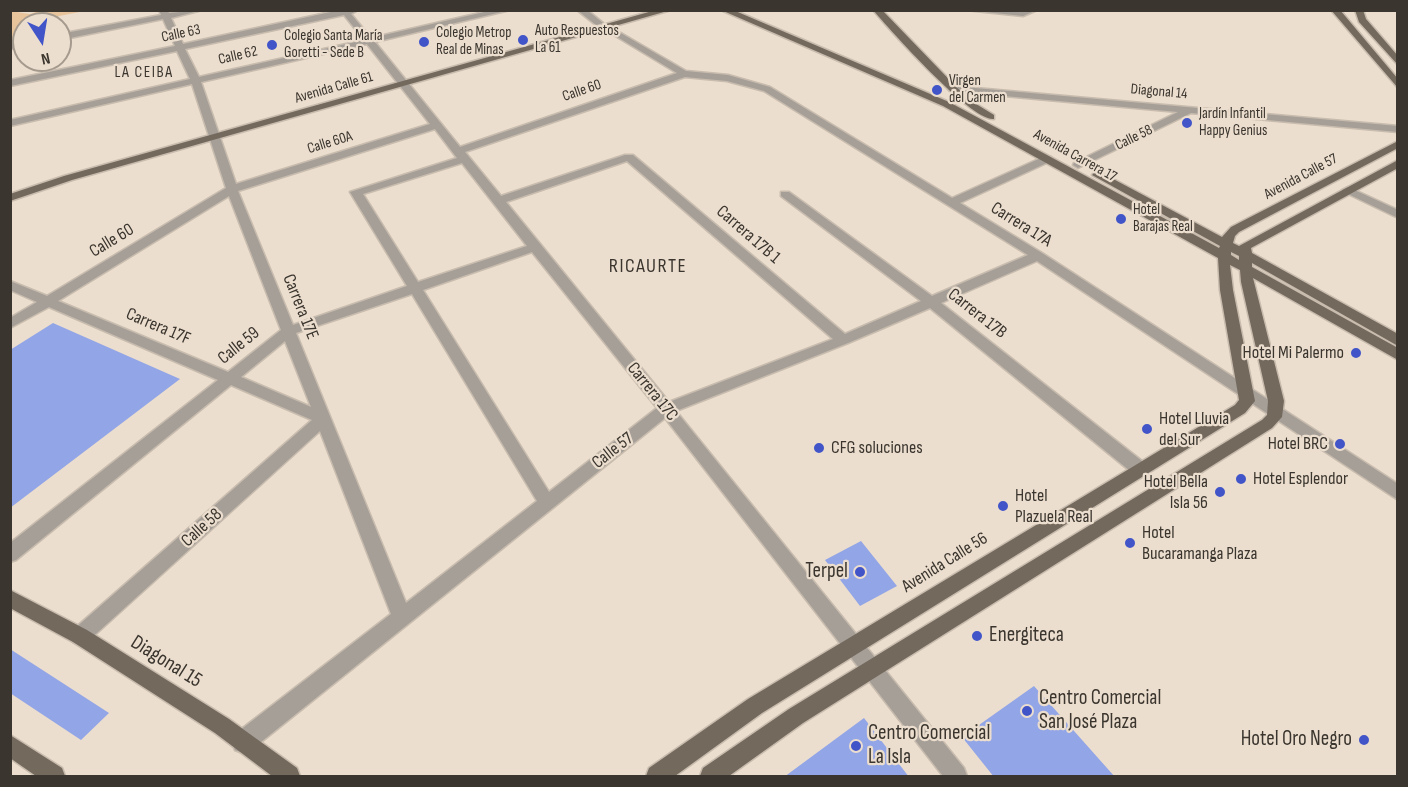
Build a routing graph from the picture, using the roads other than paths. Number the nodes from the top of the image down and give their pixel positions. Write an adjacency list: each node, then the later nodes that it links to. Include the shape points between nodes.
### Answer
1 (198, 10): 14 (street)
2 (356, 10): 13 (street, Calle 63)
3 (506, 10): 17 (street, Calle 62)
4 (581, 10): 15 (street, Carrera 17A)
5 (642, 10): 15 (main road, Avenida Calle 61)
6 (667, 10): 15 (main road, Avenida Calle 61)
7 (724, 10): 26 (main road, Avenida Carrera 17)
8 (877, 10): 25 (main road, Avenida Carrera 17)
9 (970, 10): 10 (street, via 1023,14)
10 (1033, 10)
11 (1335, 10): 24 (main road)
12 (1359, 10): 19 (main road, via 1362,20)
13 (344, 12): 17 (street, Carrera 17C); 18 (street, Calle 63)
14 (164, 14): 16 (street); 18 (street, Carrera 17E)
15 (603, 25): 20 (street, Carrera 17A); 21 (main road, Avenida Calle 61)
16 (72, 34)
17 (369, 42): 21 (street, Carrera 17C); 22 (street, Calle 62)
18 (180, 48): 22 (street, Carrera 17E); 23 (street, Calle 63)
19 (1398, 62)
20 (684, 74): 33 (street, Calle 60); 43 (street, Carrera 17A, via 728,78 766,89)
21 (401, 80): 29 (street, Carrera 17C); 31 (main road, Avenida Calle 61)
22 (196, 81): 28 (street, Calle 62); 31 (street, Carrera 17E)
23 (10, 83)
24 (1398, 85)
25 (956, 91): 26 (main road, via 948,98); 27 (street, Diagonal 14); 36 (main road, Avenida Carrera 17, via 981,112)
26 (934, 99): 34 (main road, Avenida Carrera 17)
27 (1190, 110): 30 (street, Diagonal 14); 36 (street, Calle 58)
28 (10, 123)
29 (437, 125): 33 (street, Carrera 17C); 38 (street, Calle 60A)
30 (1398, 129)
31 (214, 133): 37 (main road, Avenida Calle 61); 38 (street, Carrera 17E); 41 (main road, Avenida Calle 61)
32 (1398, 144): 46 (main road, Avenida Calle 57, via 1238,228 1228,237)
33 (461, 155): 42 (street, Carrera 17C); 50 (street, Calle 60, via 356,192)
34 (1047, 159): 43 (street); 46 (main road, Avenida Carrera 17)
35 (1398, 163): 39 (main road, Avenida Calle 57)
36 (1078, 165): 46 (main road, Avenida Carrera 17)
37 (10, 189)
38 (232, 189): 51 (street, Calle 60); 54 (street, Carrera 17E)
39 (1348, 190): 44 (street); 48 (main road, Avenida Calle 57, via 1250,242 1245,246)
40 (785, 194): 52 (street, Carrera 17B)
41 (10, 198)
42 (498, 201): 45 (street, Carrera 17C); 55 (street, Carrera 17B 1, via 629,157)
43 (950, 203): 47 (street, Carrera 17A)
44 (1398, 215)
45 (535, 247): 50 (street, Calle 59); 60 (street, Carrera 17C)
46 (1225, 250): 48 (main road, Avenida Carrera 17); 59 (main road, via 1225,280)
47 (1038, 256): 52 (street, Calle 57); 59 (street, Carrera 17A)
48 (1245, 261): 56 (main road, Avenida Carrera 17); 57 (main road, Avenida Carrera 17); 61 (main road)
49 (10, 285): 51 (street, Carrera 17F)
50 (415, 288): 54 (street, Calle 59); 65 (street)
51 (48, 302): 53 (street, Calle 60); 58 (street, Carrera 17F)
52 (931, 303): 55 (street, Calle 57); 63 (street, Carrera 17B)
53 (10, 324)
54 (289, 331): 58 (street, Calle 59); 62 (street, Carrera 17E)
55 (843, 340): 60 (street, Calle 57)
56 (1398, 341)
57 (1398, 355)
58 (229, 379): 62 (street, Carrera 17F); 66 (street, Calle 59)
59 (1246, 392): 61 (street, Carrera 17A); 63 (main road, Avenida Calle 56, via 1247,401 1240,409)
60 (666, 409): 65 (street, Calle 57); 70 (street, Carrera 17C)
61 (1275, 411): 64 (street, Carrera 17A); 71 (main road, via 1267,424)
62 (324, 419): 68 (street, Carrera 17E); 69 (street, Calle 58)
63 (1141, 470): 70 (main road, Avenida Calle 56)
64 (1398, 493)
65 (547, 503): 68 (street, Calle 57)
66 (10, 554)
67 (10, 598): 69 (main road, Diagonal 15)
68 (402, 617): 72 (street, Calle 57)
69 (80, 636): 72 (main road, Diagonal 15)
70 (853, 646): 71 (street, Carrera 17C); 76 (main road, Avenida Calle 56, via 721,729)
71 (871, 669): 77 (main road, via 769,734); 78 (street, Carrera 17C)
72 (243, 742): 75 (main road, Diagonal 15)
73 (10, 745): 74 (main road)
74 (54, 777)
75 (289, 777)
76 (657, 777)
77 (711, 777)
78 (956, 777)

